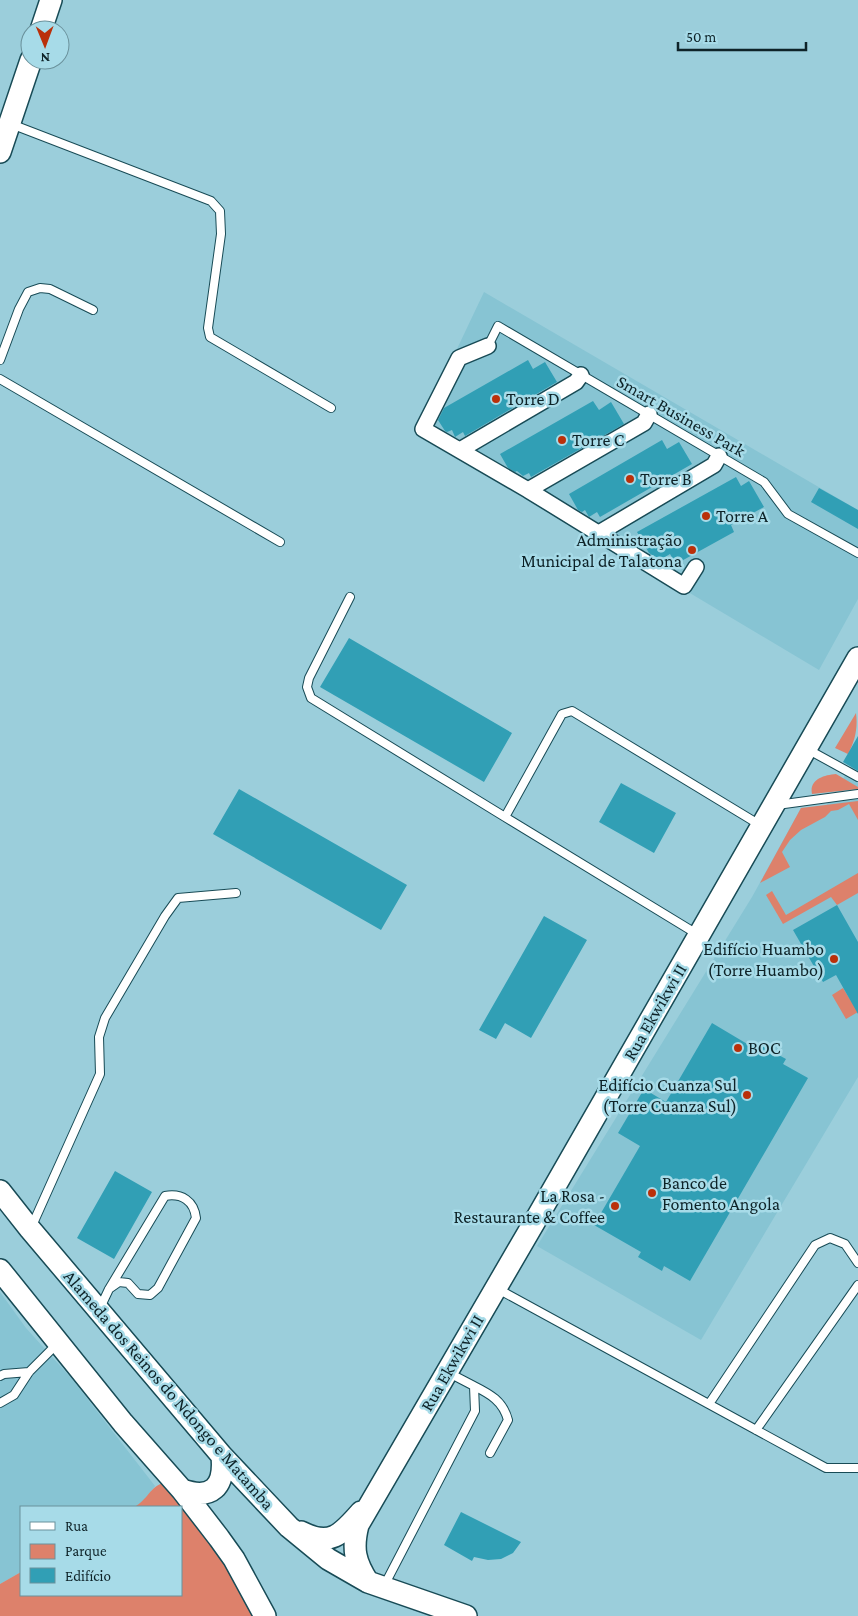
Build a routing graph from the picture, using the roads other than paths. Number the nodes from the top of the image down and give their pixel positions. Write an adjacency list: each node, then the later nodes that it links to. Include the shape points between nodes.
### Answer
1 (51, 0): 2 (street)
2 (44, 20)
3 (28, 70): 4 (street)
4 (10, 123): 5 (street); 11 (lane, via 211,201 220,211 221,234 208,328 210,337)
5 (0, 152)
6 (94, 310): 8 (lane, via 50,289 28,292 18,309)
7 (488, 346): 9 (lane, Smart Business Park, via 498,326); 13 (street, via 459,358 423,429)
8 (0, 360)
9 (581, 375): 12 (lane, Smart Business Park); 13 (street, via 576,382)
10 (0, 378): 17 (lane)
11 (331, 408)
12 (649, 414): 14 (lane, Smart Business Park); 15 (street, via 644,423)
13 (460, 450): 15 (street)
14 (719, 456): 16 (street, via 714,465); 18 (lane, Smart Business Park, via 764,482 788,514)
15 (528, 490): 16 (street)
16 (599, 533): 19 (street, via 684,586)
17 (280, 542)
18 (858, 553)
19 (696, 567)
20 (350, 597): 26 (lane, via 309,678 306,687 311,698)
21 (858, 658): 22 (street, Rua Ekwikwi II)
22 (805, 748): 23 (lane); 25 (street, Rua Ekwikwi II)
23 (858, 777)
24 (858, 794): 25 (lane)
25 (772, 806): 27 (street, Rua Ekwikwi II)
26 (506, 817): 27 (lane, via 562,714 572,711); 29 (lane)
27 (761, 826): 29 (street, Rua Ekwikwi II)
28 (236, 892): 31 (lane, via 178,898 165,916 105,1018 99,1037 100,1074)
29 (698, 935): 35 (street, Rua Ekwikwi II)
30 (0, 1191): 31 (street, Alameda dos Reinos do Ndongo e Matamba)
31 (30, 1229): 37 (street, Alameda dos Reinos do Ndongo e Matamba)
32 (858, 1263): 44 (lane, via 845,1244 830,1238 815,1245)
33 (0, 1270): 38 (street)
34 (858, 1285): 45 (lane)
35 (496, 1288): 40 (street, Rua Ekwikwi II); 44 (lane)
36 (109, 1290): 36 (lane, via 165,1196 176,1194 185,1198 195,1210 196,1218 158,1288 150,1295 138,1294 128,1283 119,1282); 37 (lane)
37 (99, 1310): 47 (street, Alameda dos Reinos do Ndongo e Matamba)
38 (59, 1342): 39 (lane); 49 (street, via 123,1423)
39 (29, 1372): 41 (lane); 43 (lane, via 14,1395)
40 (447, 1372): 42 (lane); 50 (street, Rua Ekwikwi II)
41 (0, 1376)
42 (474, 1386): 46 (lane, via 504,1407 508,1420); 52 (lane, via 475,1411)
43 (0, 1403)
44 (709, 1404): 45 (lane)
45 (756, 1430): 48 (lane, via 826,1468)
46 (490, 1453)
47 (222, 1456): 49 (street, via 221,1479 214,1489 196,1495); 51 (street, Alameda dos Reinos do Ndongo e Matamba)
48 (858, 1468)
49 (182, 1490): 53 (street, via 234,1559)
50 (376, 1495): 51 (street, Rua Ekwikwi II, via 348,1527 334,1536 323,1540 312,1538); 52 (street, Rua Ekwikwi II, via 358,1525 354,1552 359,1569)
51 (290, 1527): 52 (street, Alameda dos Reinos do Ndongo e Matamba, via 328,1559)
52 (376, 1585): 54 (street, Alameda dos Reinos do Ndongo e Matamba)
53 (264, 1616)
54 (466, 1616)

